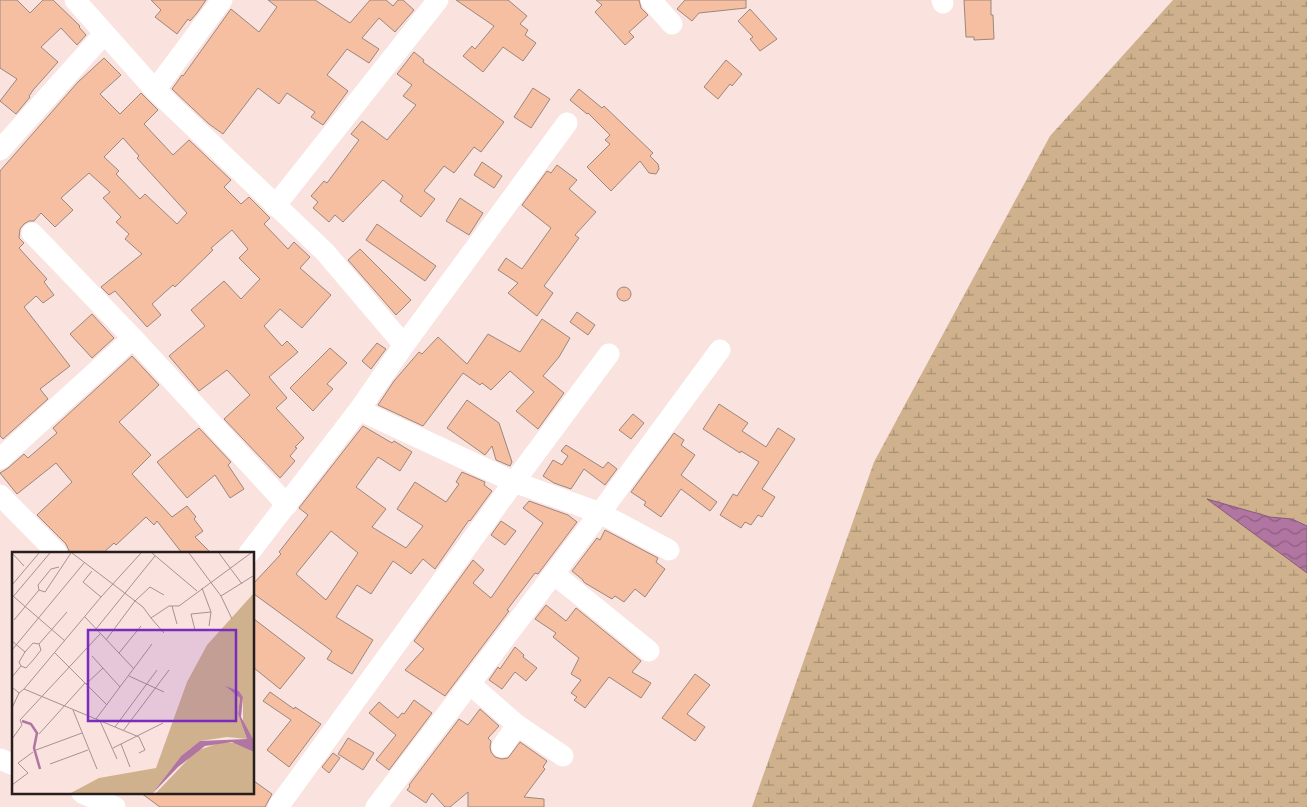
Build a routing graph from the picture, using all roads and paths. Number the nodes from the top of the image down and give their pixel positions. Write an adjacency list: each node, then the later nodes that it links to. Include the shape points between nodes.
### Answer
1 (74, 0): 6 (street)
2 (222, 0): 7 (street)
3 (438, 0): 10 (street)
4 (652, 0): 5 (street)
5 (672, 24)
6 (104, 34): 7 (street); 9 (street)
7 (155, 90): 10 (street)
8 (567, 123): 13 (street)
9 (0, 150)
10 (275, 206): 13 (street, via 325,252)
11 (32, 233): 12 (street)
12 (133, 338): 17 (street); 20 (street)
13 (404, 345): 16 (street)
14 (720, 350): 21 (street)
15 (610, 354): 18 (street)
16 (359, 410): 18 (street); 20 (street)
17 (0, 459)
18 (514, 482): 21 (street); 35 (street)
19 (0, 495): 23 (street)
20 (287, 505): 24 (street)
21 (600, 513): 22 (street); 25 (street)
22 (668, 550)
23 (56, 552)
24 (251, 552)
25 (554, 574): 26 (street); 27 (street)
26 (649, 651)
27 (470, 684): 28 (street); 36 (street)
28 (517, 725): 29 (street); 30 (street)
29 (502, 748)
30 (563, 756)
31 (0, 759): 32 (street)
32 (12, 764)
33 (84, 794): 34 (street)
34 (112, 806)
35 (278, 807)
36 (376, 807)

